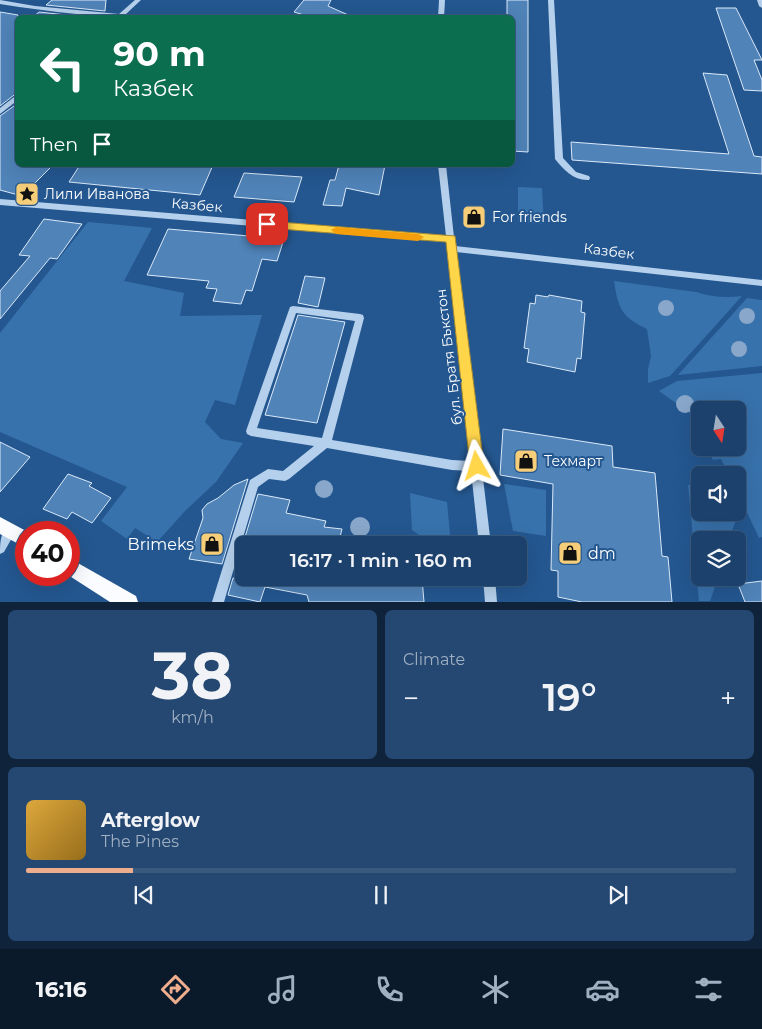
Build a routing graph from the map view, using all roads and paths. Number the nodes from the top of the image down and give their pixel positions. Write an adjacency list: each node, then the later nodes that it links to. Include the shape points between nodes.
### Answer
1 (138, 0): 8 (street)
2 (442, 0): 9 (street)
3 (551, 0): 13 (street, via 559,159 573,174)
4 (760, 0): 6 (street)
5 (0, 2): 7 (street)
6 (762, 6)
7 (98, 15)
8 (120, 15)
9 (441, 15)
10 (15, 99): 11 (street)
11 (0, 112)
12 (442, 167): 15 (street, бул. Братя Бъкстон)
13 (586, 178)
14 (0, 202): 15 (street, Казбек)
15 (451, 239): 16 (street, бул. Братя Бъкстон)
16 (452, 249): 17 (street, Казбек); 19 (street, бул. Братя Бъкстон)
17 (762, 283)
18 (325, 444): 18 (street, via 251,431 293,309 360,318); 19 (street, via 452,465); 26 (street, via 284,476 268,474 254,484)
19 (477, 466): 21 (street, бул. Братя Бъкстон)
20 (5, 528): 22 (street)
21 (484, 536)
22 (0, 548)
23 (80, 573): 25 (main road)
24 (490, 586): 27 (street)
25 (130, 602)
26 (218, 602)
27 (491, 602)

